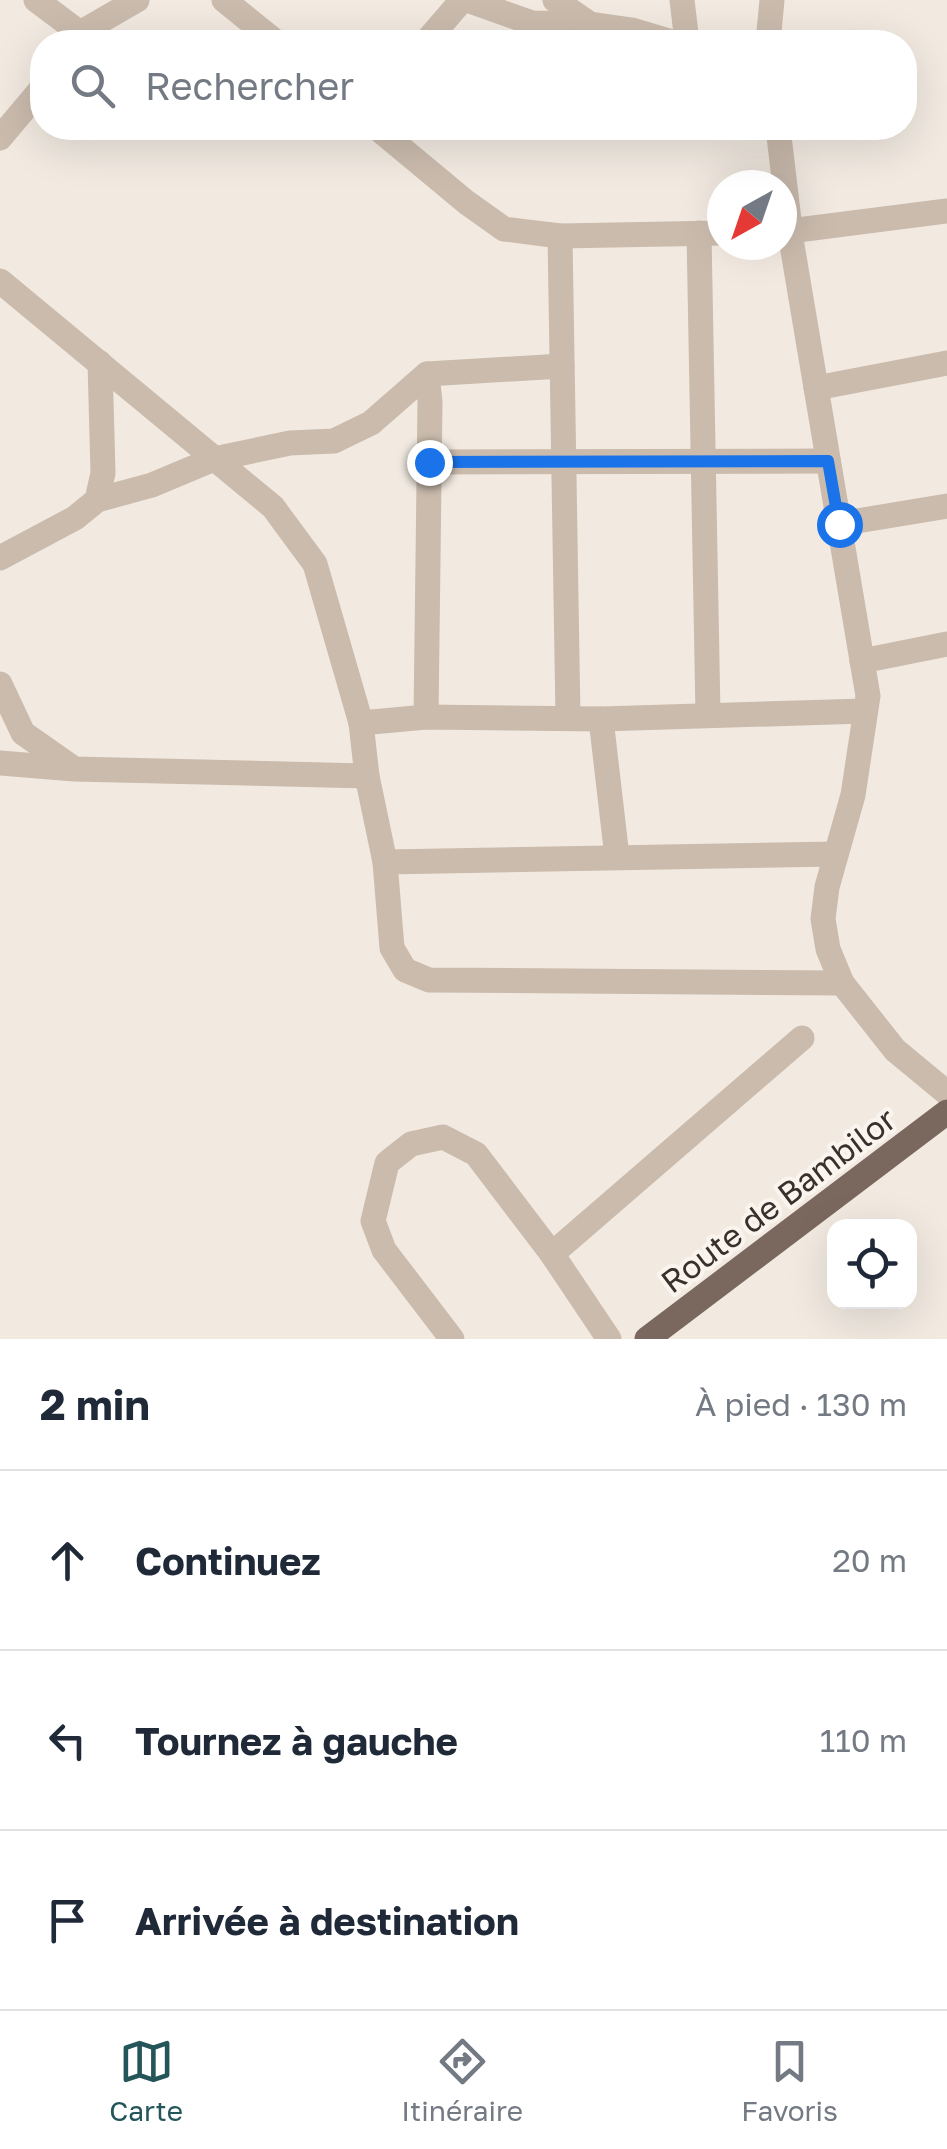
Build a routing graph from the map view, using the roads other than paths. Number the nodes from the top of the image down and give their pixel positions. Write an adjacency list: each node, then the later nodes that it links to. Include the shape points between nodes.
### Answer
1 (36, 0): 9 (street)
2 (138, 0): 10 (street)
3 (224, 0): 11 (street)
4 (464, 0): 8 (street, via 532,23); 12 (street)
5 (555, 0): 8 (street)
6 (682, 0): 14 (street)
7 (772, 0): 15 (street)
8 (590, 24): 13 (street)
9 (69, 30)
10 (91, 30)
11 (261, 30)
12 (437, 30)
13 (632, 30)
14 (686, 30)
15 (769, 30)
16 (30, 102): 17 (street)
17 (0, 138)
18 (391, 140): 24 (street, via 504,229)
19 (779, 140): 20 (street)
20 (781, 170)
21 (947, 211): 22 (street)
22 (797, 231)
23 (707, 233): 24 (street)
24 (560, 236): 30 (street)
25 (710, 260): 37 (street)
26 (791, 260): 32 (street)
27 (0, 281): 28 (street)
28 (100, 363): 33 (street); 38 (street, via 104,473)
29 (947, 363): 32 (street)
30 (562, 366): 31 (street); 36 (street)
31 (427, 374): 33 (street, via 371,423 334,440); 35 (street)
32 (816, 388): 34 (street)
33 (214, 459): 38 (street); 50 (street, via 273,506 315,564)
34 (828, 461): 37 (street); 40 (street)
35 (429, 462): 36 (street); 47 (street)
36 (564, 462): 37 (street); 48 (street)
37 (704, 462): 46 (street)
38 (97, 500): 41 (street, via 75,518)
39 (947, 506): 40 (street)
40 (839, 524): 43 (street)
41 (5, 547)
42 (947, 644): 43 (street)
43 (862, 660): 45 (street)
44 (0, 684): 52 (street, via 23,734)
45 (866, 711): 46 (street); 54 (street)
46 (708, 715): 49 (street)
47 (426, 717): 48 (street); 50 (street)
48 (568, 718): 49 (street)
49 (601, 719): 55 (street)
50 (361, 723): 53 (street)
51 (0, 763): 52 (street)
52 (74, 769): 53 (street)
53 (367, 776): 56 (street)
54 (836, 854): 55 (street); 57 (street, via 824,919)
55 (617, 857): 56 (street)
56 (386, 862): 57 (street, via 392,948 404,970 429,980)
57 (842, 983): 59 (street, via 895,1050)
58 (802, 1038): 61 (street)
59 (947, 1092)
60 (947, 1112): 64 (main road, Route de Bambilor)
61 (552, 1254): 62 (street, via 476,1154 443,1138 410,1144 386,1162 372,1221 384,1250); 63 (street)
62 (452, 1339)
63 (609, 1339)
64 (648, 1339)

